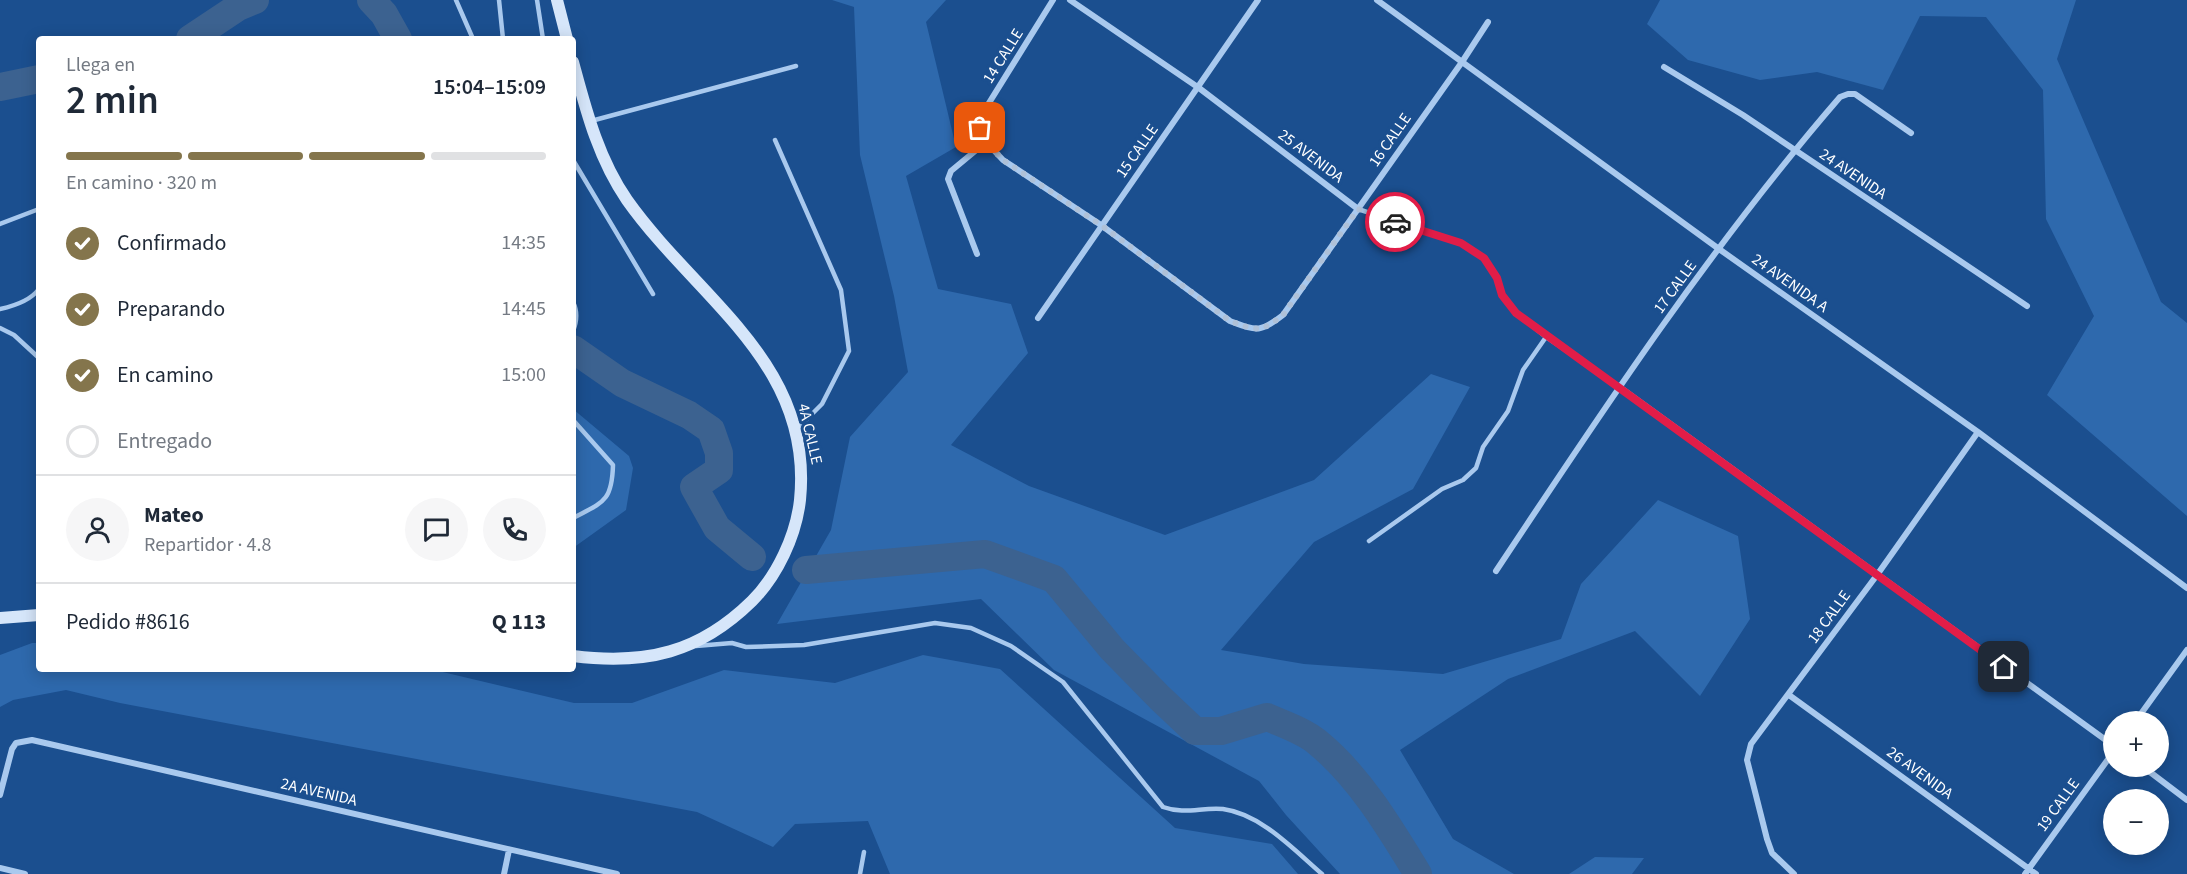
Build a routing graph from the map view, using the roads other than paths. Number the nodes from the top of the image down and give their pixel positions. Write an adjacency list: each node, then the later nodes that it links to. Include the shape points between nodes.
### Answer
1 (456, 0): 10 (lane)
2 (499, 0): 11 (lane)
3 (537, 0): 12 (lane)
4 (557, 0): 13 (main road)
5 (1053, 0): 22 (street, 14 CALLE, via 984,111 980,128)
6 (1070, 0): 18 (street, 25 AVENIDA)
7 (1258, 0): 18 (street, 15 CALLE)
8 (1377, 0): 14 (street, 24 AVENIDA A)
9 (1488, 22): 14 (street, 16 CALLE)
10 (472, 36)
11 (503, 36)
12 (543, 36)
13 (566, 36)
14 (1462, 62): 25 (street, 16 CALLE); 29 (street, 24 AVENIDA A)
15 (796, 66): 19 (lane)
16 (1664, 67): 23 (street, 24 AVENIDA)
17 (576, 74): 19 (main road, 4A CALLE)
18 (1199, 88): 25 (street, 25 AVENIDA); 28 (street, 15 CALLE)
19 (588, 121): 43 (main road, 4A CALLE, via 627,200 766,362)
20 (1911, 133): 23 (street, 17 CALLE, via 1855,94 1848,94 1840,98)
21 (776, 140): 43 (lane, via 841,290 849,351 822,404)
22 (986, 142): 28 (street, via 1003,160); 30 (street, via 951,171 948,179)
23 (1794, 151): 29 (street, 17 CALLE); 33 (street, 24 AVENIDA)
24 (576, 165): 32 (lane)
25 (1358, 209): 28 (street, 16 CALLE, via 1283,315 1266,328 1252,329 1230,321); 39 (lane, 25 AVENIDA, via 1461,243 1484,258 1502,295 1516,313)
26 (36, 210): 27 (lane)
27 (0, 224)
28 (1101, 225): 36 (street, 15 CALLE)
29 (1719, 249): 41 (street, 17 CALLE); 44 (street, 24 AVENIDA A)
30 (977, 254)
31 (36, 293): 35 (lane, via 15,306)
32 (652, 294)
33 (2027, 306)
34 (576, 308): 37 (lane)
35 (0, 309)
36 (1038, 318)
37 (576, 324)
38 (0, 328): 40 (lane)
39 (1546, 337): 41 (lane, 25 AVENIDA); 46 (lane, via 1523,370 1508,411 1483,447 1476,468)
40 (36, 355)
41 (1618, 386): 47 (street, 17 CALLE); 48 (street, 25 AVENIDA)
42 (576, 423): 45 (lane, via 613,465 612,486 602,503)
43 (796, 430): 52 (main road, 4A CALLE, via 803,474 799,511 794,532 772,575 756,596 722,626)
44 (1978, 432): 48 (street, 18 CALLE); 49 (street, 24 AVENIDA A)
45 (576, 516)
46 (1369, 541)
47 (1496, 571)
48 (1877, 575): 55 (street, 18 CALLE); 57 (street, 25 AVENIDA)
49 (2187, 588)
50 (36, 615): 51 (main road)
51 (0, 618)
52 (683, 648): 54 (main road, 4A CALLE, via 628,659); 70 (lane, via 732,643 746,647 804,645 935,623 971,628 1011,646 1063,682 1163,807 1185,812 1223,809 1254,820)
53 (2187, 650): 56 (street)
54 (576, 656)
55 (1789, 694): 65 (street, 26 AVENIDA); 71 (street, 18 CALLE, via 1751,744 1747,760 1772,853)
56 (2143, 711)
57 (2103, 738)
58 (2103, 767): 65 (street, 19 CALLE)
59 (2157, 777): 61 (street)
60 (0, 795): 62 (street, 2A AVENIDA, via 16,743 32,740)
61 (2187, 800)
62 (509, 850): 67 (street); 68 (street, 2A AVENIDA)
63 (864, 852): 69 (lane)
64 (0, 868): 66 (street)
65 (2027, 872): 72 (street, 26 AVENIDA)
66 (25, 874)
67 (504, 874)
68 (617, 874)
69 (860, 874)
70 (1322, 874)
71 (1794, 874)
72 (2036, 874)

